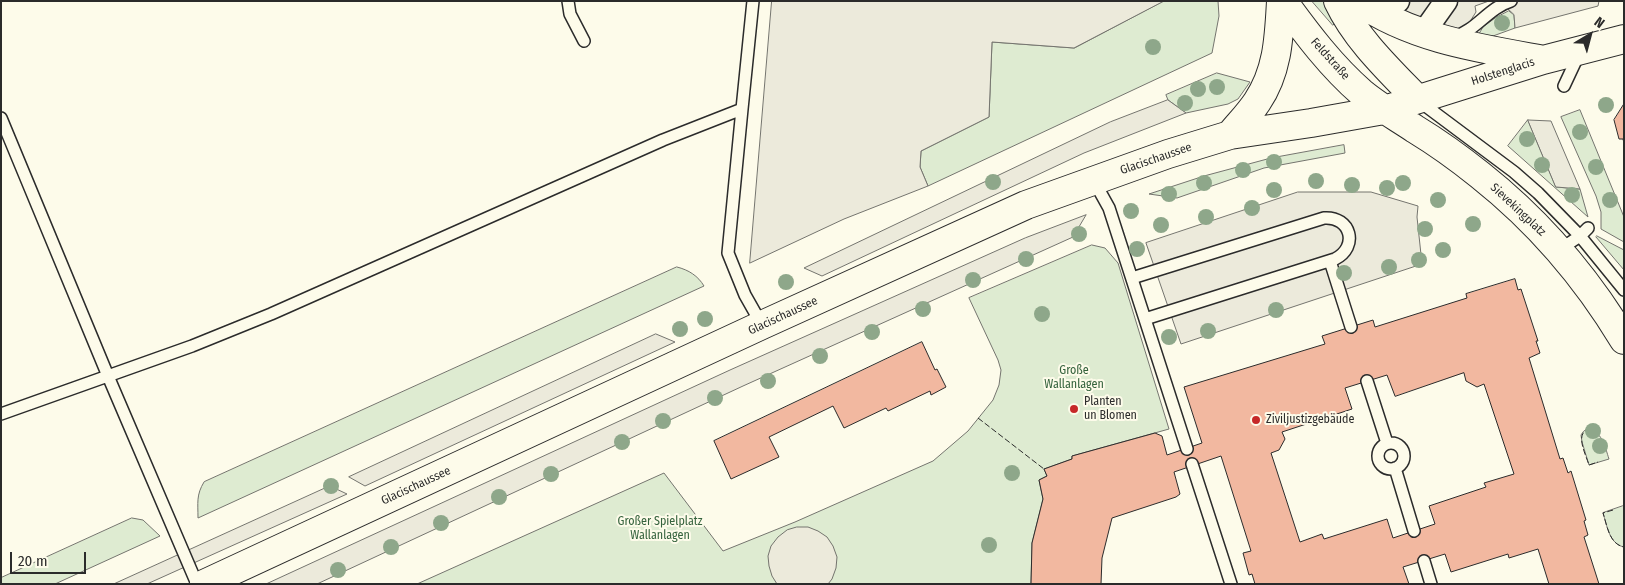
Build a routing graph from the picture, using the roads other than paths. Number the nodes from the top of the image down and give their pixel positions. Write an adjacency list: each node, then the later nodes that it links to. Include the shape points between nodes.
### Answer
1 (568, 1): 10 (lane, via 570,14)
2 (753, 1): 15 (lane)
3 (1282, 1): 16 (street, Feldstraße, via 1324,55); 18 (street, Feldstraße, via 1273,71 1256,103)
4 (1338, 1): 14 (street, via 1361,39)
5 (1358, 1): 8 (street, via 1397,23)
6 (1446, 1): 8 (street)
7 (1511, 1): 8 (lane, via 1495,8 1469,31 1453,38)
8 (1436, 32): 12 (street, via 1479,48)
9 (1624, 39): 11 (street, Holstenglacis)
10 (584, 41)
11 (1580, 51): 12 (street, Holstenglacis); 13 (lane)
12 (1542, 60): 14 (street, Holstenglacis)
13 (1564, 86)
14 (1417, 99): 16 (street, Holstenglacis); 20 (lane, via 1538,193)
15 (742, 109): 26 (lane, via 728,253); 28 (lane, via 663,140 271,314)
16 (1384, 110): 18 (street, Glacischaussee); 20 (street, Sievekingplatz, via 1449,151 1509,200)
17 (1, 118): 28 (lane)
18 (1230, 135): 19 (street, Glacischaussee)
19 (1094, 181): 22 (lane, via 1109,208); 26 (street, Glacischaussee, via 1026,205)
20 (1575, 238): 23 (lane); 25 (street, Sievekingplatz, via 1586,283)
21 (1330, 261): 22 (lane, via 1345,252 1349,243 1342,223 1331,217); 24 (lane); 27 (lane)
22 (1132, 278): 24 (lane)
23 (1624, 290)
24 (1145, 319): 32 (lane)
25 (1619, 324)
26 (762, 325): 38 (street, Glacischaussee)
27 (1351, 327)
28 (108, 376): 30 (lane); 37 (lane)
29 (1368, 381): 31 (lane)
30 (1, 414)
31 (1387, 443): 34 (lane, via 1398,445 1403,452 1403,460); 34 (lane, via 1379,449 1379,462 1385,468)
32 (1187, 448)
33 (1192, 464): 39 (lane)
34 (1395, 468): 35 (lane)
35 (1414, 531)
36 (1424, 561): 40 (lane)
37 (198, 584)
38 (204, 584)
39 (1231, 584)
40 (1431, 584)

